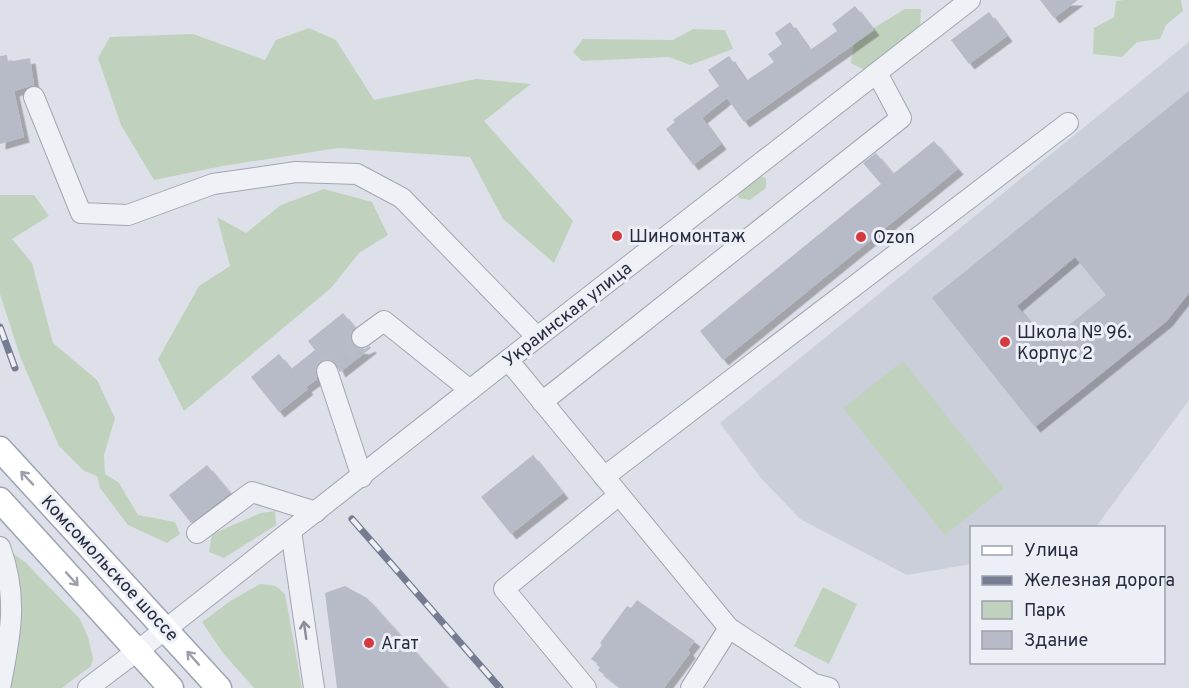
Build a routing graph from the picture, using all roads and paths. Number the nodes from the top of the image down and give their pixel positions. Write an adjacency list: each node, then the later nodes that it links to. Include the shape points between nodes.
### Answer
1 (970, 0): 2 (street, Украинская улица)
2 (877, 73): 6 (street, Украинская улица); 10 (street, via 901,118)
3 (34, 97): 6 (street, via 81,213 128,215 213,184 296,172 357,174 402,198)
4 (1068, 123): 13 (street)
5 (362, 337): 9 (street, via 384,321)
6 (537, 337): 7 (street, Украинская улица)
7 (508, 360): 9 (street, Украинская улица); 10 (street)
8 (327, 371): 12 (street)
9 (470, 390): 12 (street, Украинская улица)
10 (542, 402): 13 (street)
11 (0, 449): 21 (main road, Комсомольское шоссе, one-way to 11)
12 (362, 477): 16 (street, Украинская улица)
13 (604, 477): 14 (street)
14 (619, 495): 20 (street); 28 (street, via 504,589)
15 (0, 500): 22 (main road, Комсомольское шоссе, one-way to 22)
16 (316, 512): 17 (street, Украинская улица); 18 (street, via 252,492)
17 (291, 531): 21 (street, Украинская улица); 27 (street, one-way to 17)
18 (197, 533)
19 (0, 547): 23 (street, via 12,605)
20 (729, 628): 29 (street); 30 (street, via 814,684)
21 (166, 629): 22 (street, Украинская улица); 26 (main road, Комсомольское шоссе, one-way to 21)
22 (138, 651): 24 (street, Украинская улица); 25 (main road, Комсомольское шоссе)
23 (0, 688)
24 (88, 688)
25 (171, 688)
26 (219, 688)
27 (314, 688)
28 (586, 688)
29 (691, 688)
30 (829, 688)

